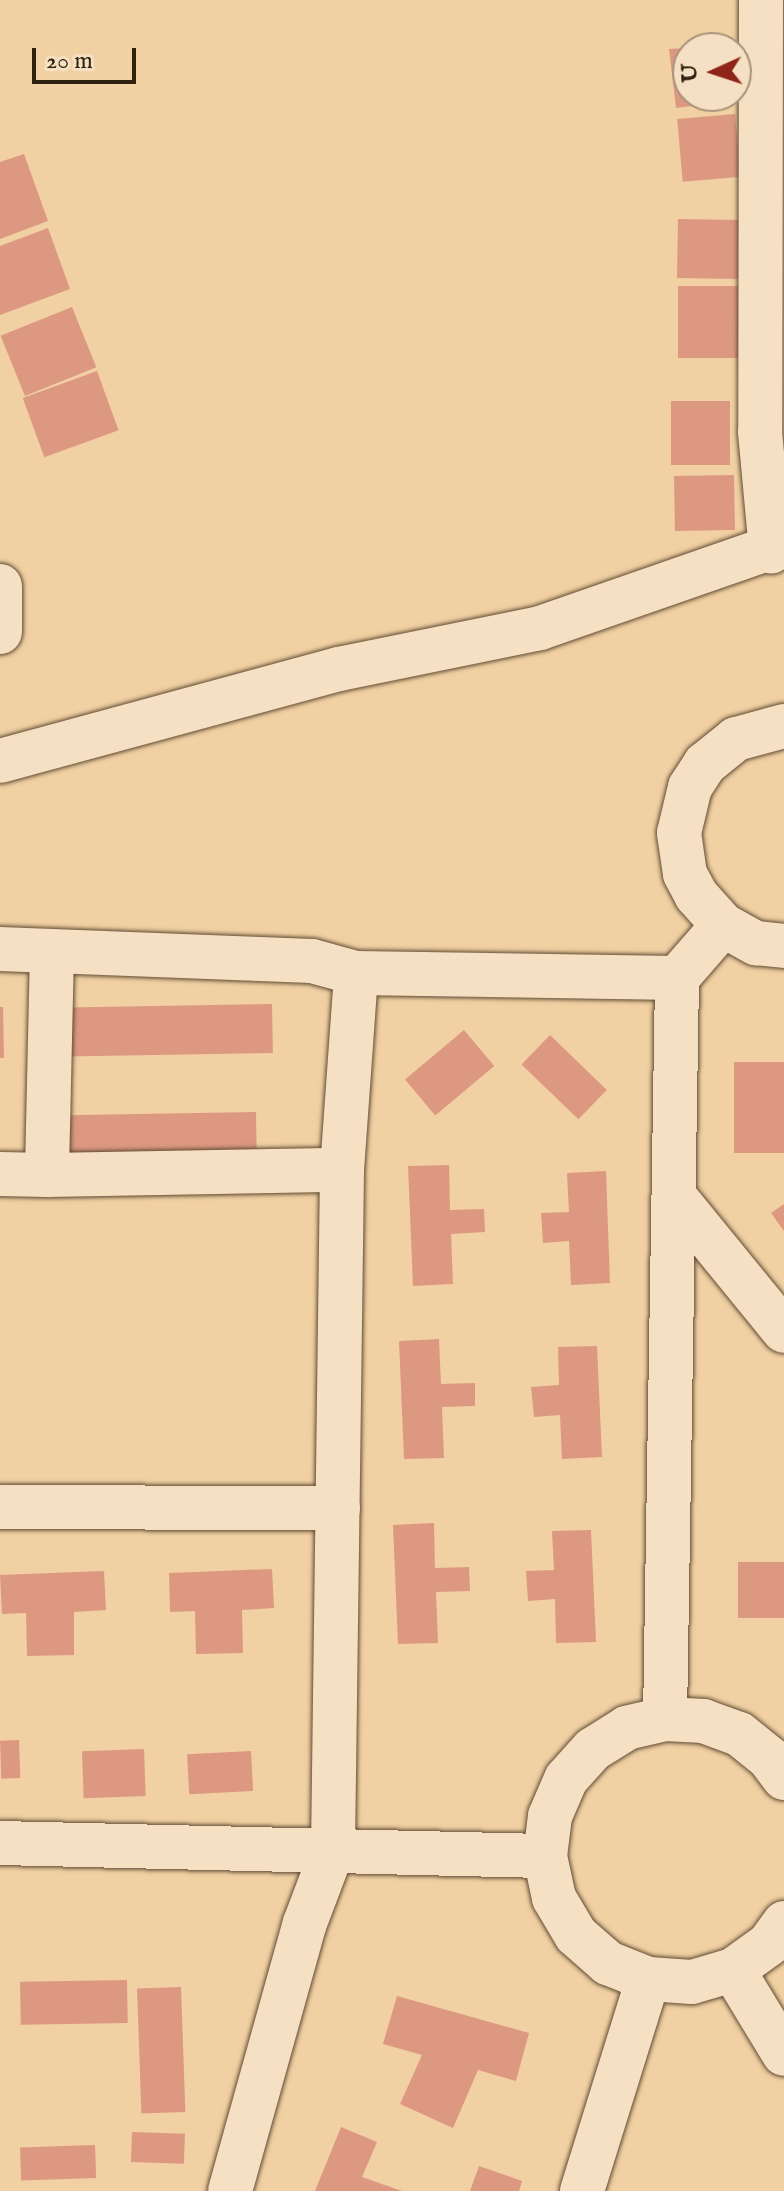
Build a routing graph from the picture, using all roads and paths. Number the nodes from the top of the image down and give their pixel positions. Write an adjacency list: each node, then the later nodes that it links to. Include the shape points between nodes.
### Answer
1 (761, 0): 2 (street, via 760,432)
2 (777, 547): 6 (street, via 540,628 339,669)
3 (0, 586): 4 (street)
4 (0, 632)
5 (784, 726): 7 (street, via 736,739 705,764 690,787 679,833 685,874)
6 (0, 761)
7 (723, 925): 8 (street, via 756,943); 12 (street)
8 (784, 946)
9 (0, 949): 10 (street)
10 (52, 951): 11 (street, via 312,961); 15 (street)
11 (356, 973): 12 (street); 13 (street)
12 (677, 978): 16 (street)
13 (342, 1170): 15 (street); 19 (street)
14 (0, 1174): 15 (street)
15 (47, 1175)
16 (674, 1196): 17 (street); 20 (street)
17 (784, 1331)
18 (0, 1507): 19 (street)
19 (338, 1508): 23 (street)
20 (665, 1719): 21 (street, via 704,1721 739,1734); 24 (street, via 627,1728 604,1742 566,1779 550,1816)
21 (784, 1778)
22 (0, 1843): 23 (street)
23 (333, 1849): 24 (street); 29 (street, via 305,1923)
24 (545, 1856): 27 (street, via 554,1898 576,1935 608,1963)
25 (784, 1923): 26 (street, via 769,1944)
26 (733, 1970): 27 (street, via 692,1982); 28 (street)
27 (648, 1979): 30 (street)
28 (784, 2054)
29 (230, 2191)
30 (582, 2191)

